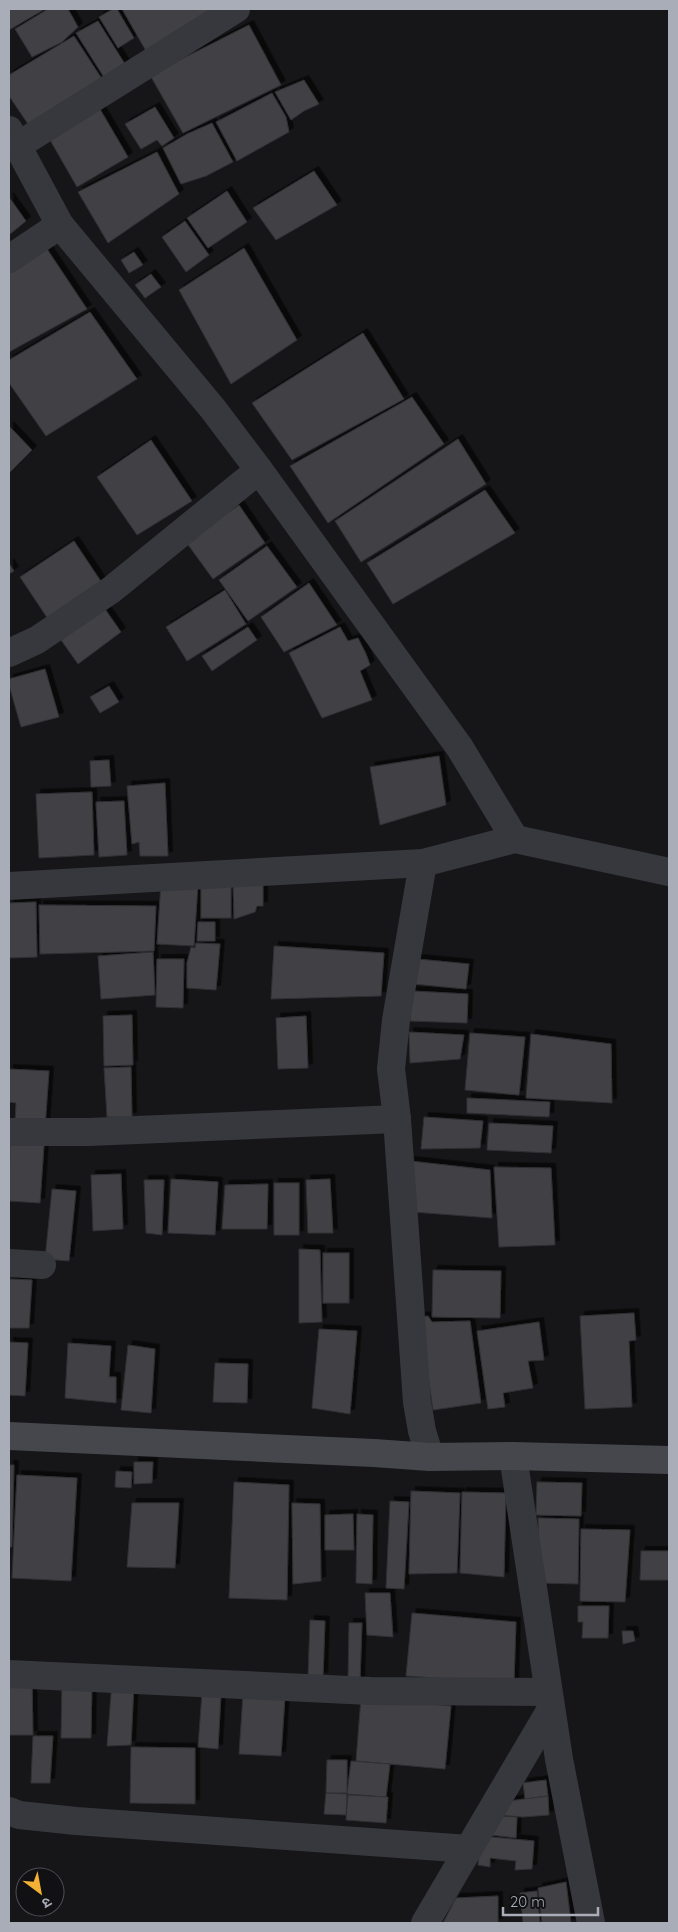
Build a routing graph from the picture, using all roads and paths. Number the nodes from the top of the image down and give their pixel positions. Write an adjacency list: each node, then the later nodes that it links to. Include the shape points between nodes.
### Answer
1 (236, 9): 2 (street)
2 (13, 138): 3 (street)
3 (60, 225): 4 (street); 5 (street)
4 (9, 259)
5 (259, 470): 6 (street, via 111,590 37,640); 7 (street, via 460,748)
6 (9, 653)
7 (516, 838): 8 (street); 9 (street)
8 (423, 863): 10 (street); 11 (street, via 396,1020 391,1070)
9 (669, 872)
10 (9, 886)
11 (397, 1119): 12 (street, via 89,1132); 17 (street, via 417,1402)
12 (9, 1132)
13 (9, 1264): 14 (street)
14 (42, 1265)
15 (9, 1436): 17 (main road)
16 (513, 1456): 17 (main road); 18 (main road); 20 (street)
17 (430, 1457)
18 (669, 1460)
19 (9, 1674): 20 (street)
20 (550, 1700): 22 (street); 24 (street)
21 (9, 1811): 22 (street, via 76,1821)
22 (470, 1849): 23 (street)
23 (425, 1923)
24 (591, 1923)

